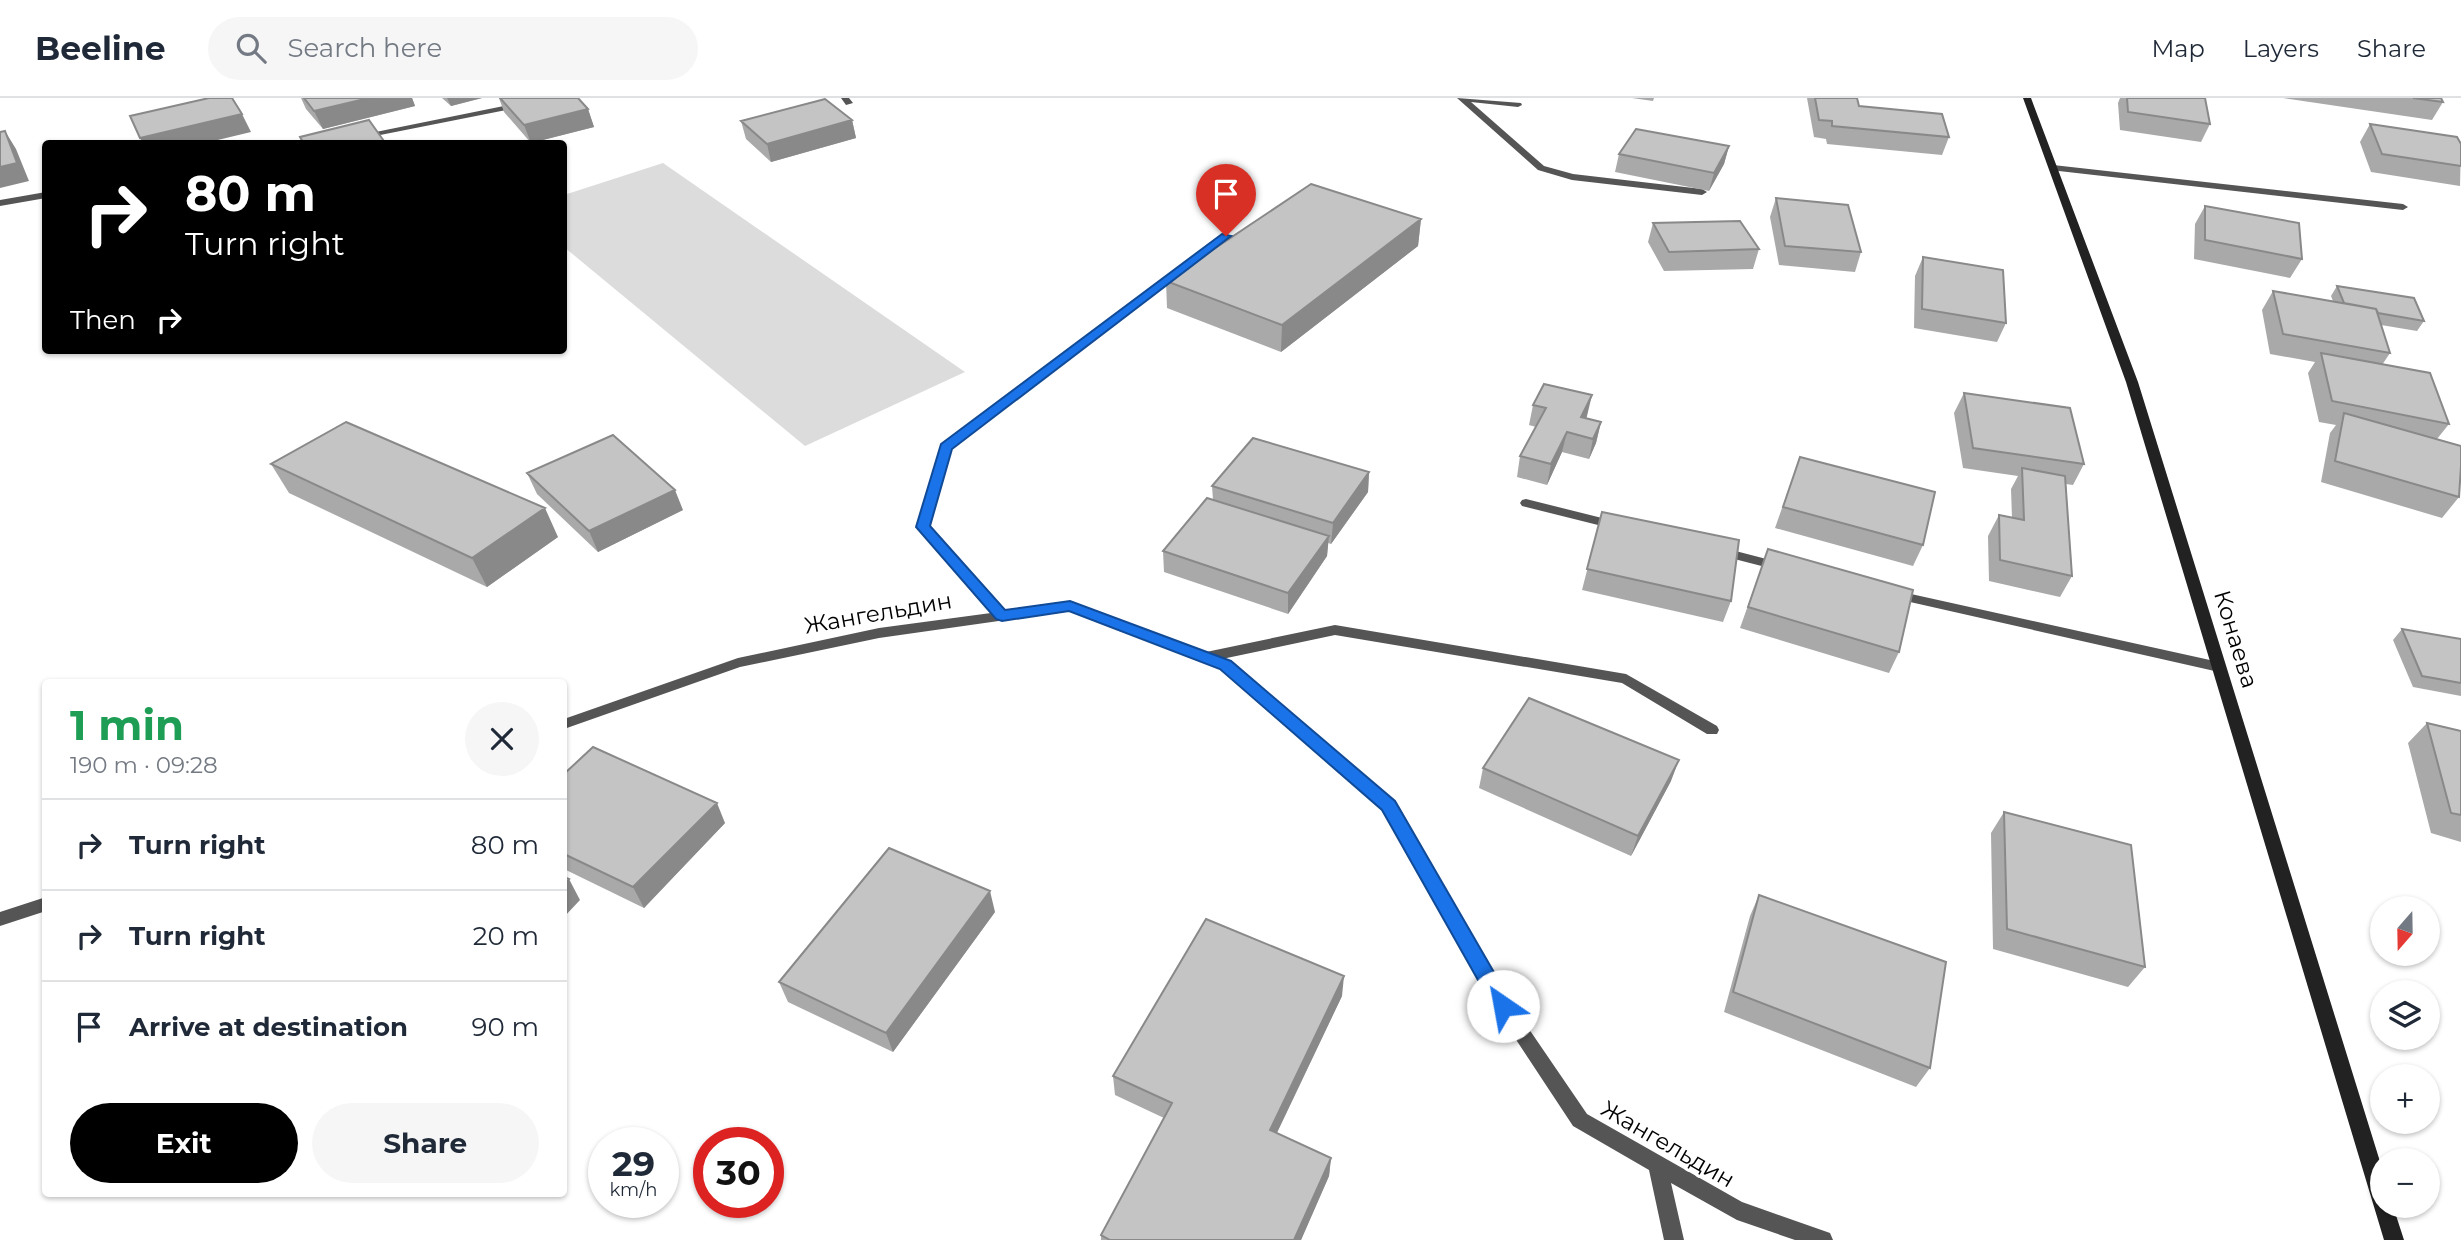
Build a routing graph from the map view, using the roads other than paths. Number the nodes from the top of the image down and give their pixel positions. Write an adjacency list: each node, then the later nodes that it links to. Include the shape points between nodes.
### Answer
1 (1462, 98): 4 (street); 7 (street, via 1541,168 1572,177)
2 (2027, 98): 6 (main road, Конаева)
3 (531, 103): 5 (street)
4 (1518, 105)
5 (346, 138)
6 (2053, 169): 10 (street); 19 (main road, Конаева, via 2132,382)
7 (1702, 192)
8 (42, 196): 9 (street)
9 (0, 204)
10 (2403, 207)
11 (1226, 236): 17 (street, via 946,447 923,527)
12 (1526, 503): 13 (street)
13 (1632, 530)
14 (1711, 549): 15 (street)
15 (1790, 569)
16 (1883, 592): 19 (street)
17 (1002, 616): 18 (street, Жангельдин, via 1070,606); 20 (street, Жангельдин, via 879,633 738,663)
18 (1206, 658): 21 (street, via 1335,630 1626,679); 25 (street, Жангельдин, via 1225,665 1389,806 1488,983 1580,1120)
19 (2219, 667): 24 (main road, Конаева)
20 (567, 723)
21 (1712, 730)
22 (42, 905): 23 (street)
23 (0, 919)
24 (2370, 1161)
25 (1658, 1166): 27 (street); 28 (street, Жангельдин, via 1737,1210)
26 (2387, 1218): 29 (main road)
27 (1675, 1240)
28 (1823, 1240)
29 (2394, 1240)

